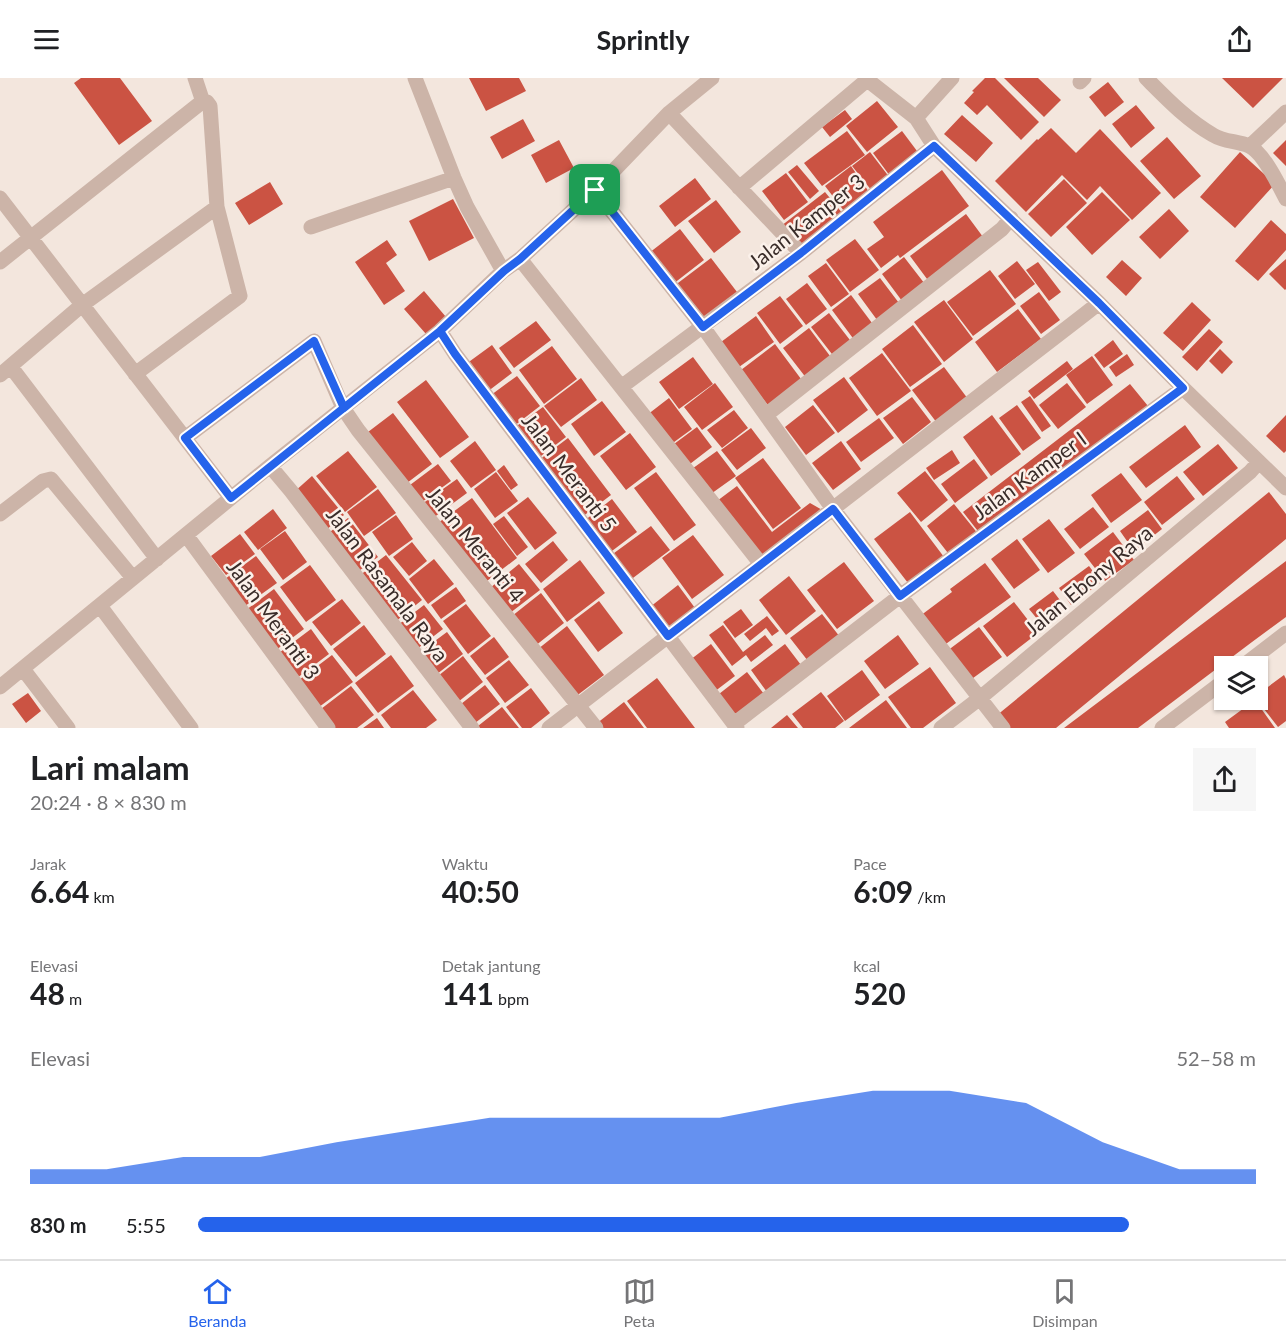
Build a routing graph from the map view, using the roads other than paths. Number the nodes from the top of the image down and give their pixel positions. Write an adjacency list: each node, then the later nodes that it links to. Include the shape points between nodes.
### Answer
1 (195, 78): 7 (street)
2 (415, 78): 13 (street)
3 (712, 78): 9 (street)
4 (952, 78): 10 (street)
5 (1146, 78): 12 (street, via 1181,113 1215,137)
6 (866, 79): 10 (street); 14 (street)
7 (203, 102): 18 (street, via 210,106); 21 (street)
8 (1286, 112): 12 (street)
9 (669, 113): 14 (street); 15 (street)
10 (916, 118): 11 (street)
11 (934, 146): 19 (street); 22 (street, Jalan Kamper 3)
12 (1250, 146): 17 (street)
13 (454, 178): 20 (street); 25 (street)
14 (739, 188): 22 (street)
15 (595, 190): 23 (street); 28 (street)
16 (0, 198): 21 (street)
17 (1286, 199)
18 (218, 207): 27 (street); 31 (street, via 240,296)
19 (1011, 218): 26 (street); 35 (street)
20 (311, 227)
21 (30, 237): 24 (street); 27 (street)
22 (801, 253): 28 (street, Jalan Kamper 3)
23 (520, 259): 25 (street); 32 (street)
24 (0, 262)
25 (504, 271): 29 (street)
26 (1099, 303): 33 (street); 41 (street)
27 (82, 305): 30 (street); 31 (street)
28 (703, 327): 32 (street, Jalan Kamper 3); 35 (street)
29 (440, 331): 34 (street); 50 (street, Jalan Meranti 5)
30 (5, 371): 44 (street)
31 (135, 374): 36 (street)
32 (621, 387): 45 (street)
33 (1183, 388): 37 (street); 47 (street, Jalan Kamper I)
34 (344, 408): 36 (street, Jalan Meranti 4, via 314,341); 38 (street); 56 (street, Jalan Meranti 4)
35 (766, 415): 41 (street)
36 (185, 438): 40 (street)
37 (1260, 462): 39 (street); 55 (street, Jalan Ebony Raya)
38 (270, 466): 40 (street); 61 (street, Jalan Rasamala Raya)
39 (1286, 488)
40 (231, 498): 43 (street)
41 (833, 509): 45 (street); 47 (street)
42 (0, 514): 46 (street, via 51,479)
43 (186, 535): 44 (street); 60 (street, Jalan Meranti 3)
44 (157, 559): 46 (street)
45 (761, 564): 50 (street)
46 (133, 579): 48 (street)
47 (900, 596): 55 (street); 57 (street, Jalan Kamper I)
48 (99, 606): 52 (street); 58 (street)
49 (1286, 633): 51 (street)
50 (668, 636): 56 (street); 57 (street, Jalan Meranti 5)
51 (1256, 656)
52 (23, 669): 53 (street); 59 (street)
53 (0, 687)
54 (1214, 689): 66 (street)
55 (980, 698): 64 (street, Jalan Ebony Raya); 65 (street)
56 (578, 705): 62 (street); 63 (street, Jalan Meranti 4)
57 (736, 726)
58 (190, 727)
59 (68, 728)
60 (328, 728)
61 (472, 728)
62 (549, 728)
63 (597, 728)
64 (941, 728)
65 (1003, 728)
66 (1162, 728)

